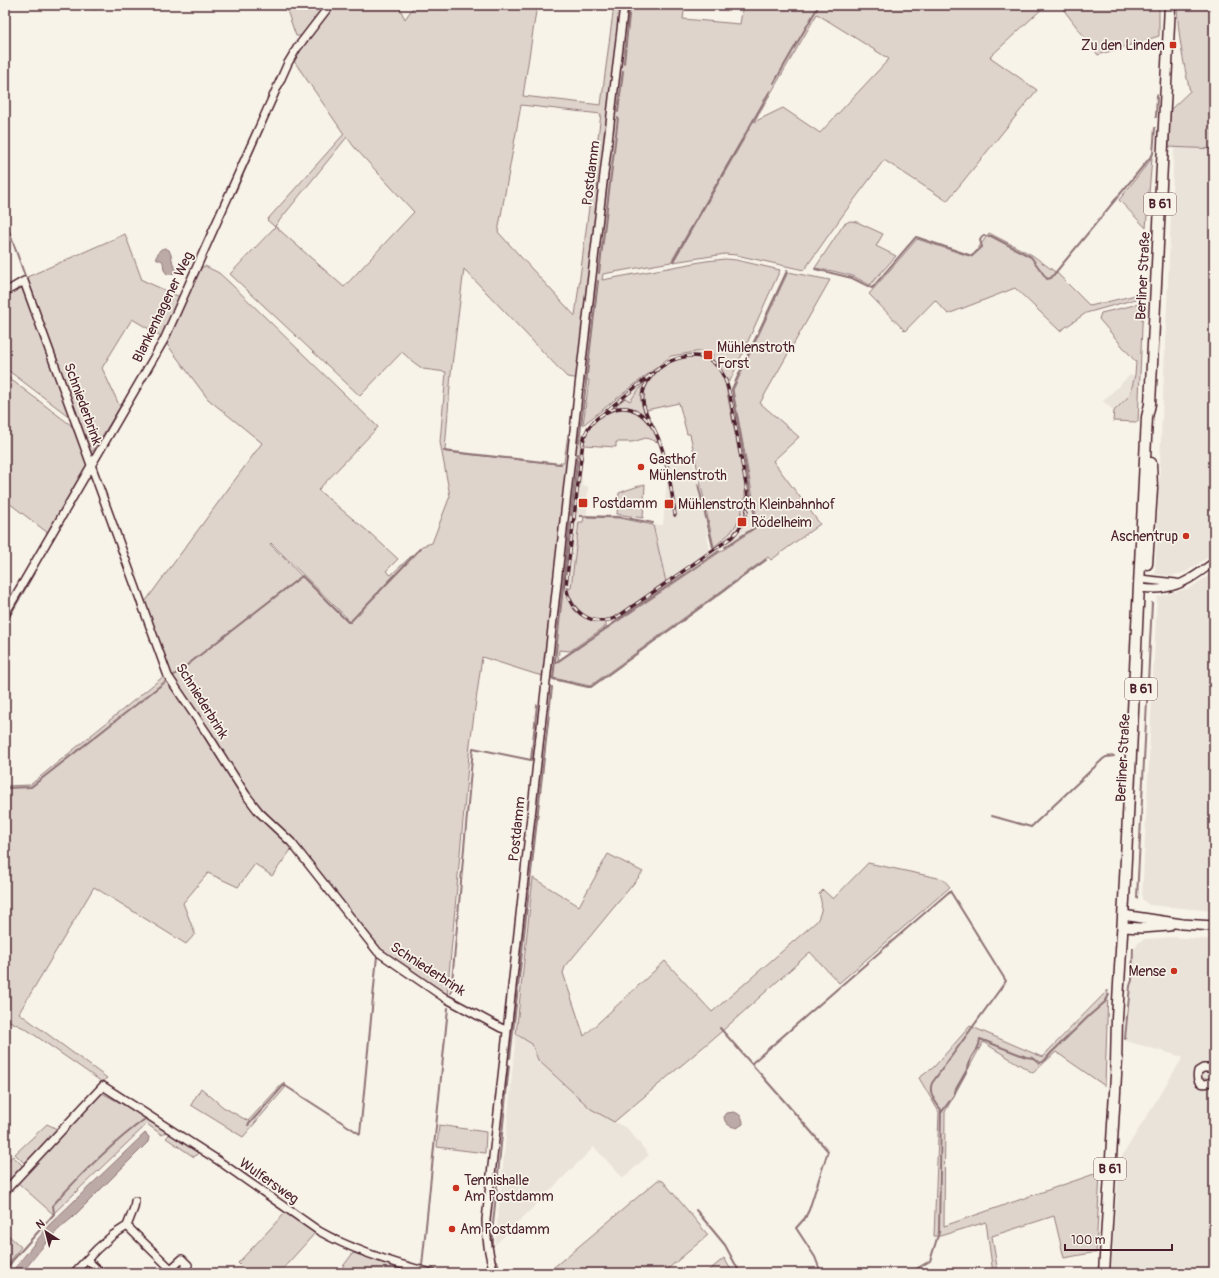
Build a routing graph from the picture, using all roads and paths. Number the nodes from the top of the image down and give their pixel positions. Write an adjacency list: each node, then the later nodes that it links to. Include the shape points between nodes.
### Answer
1 (330, 5): 5 (street, Blankenhagener Weg, via 288,63 164,340)
2 (624, 5): 13 (street, Postdamm)
3 (1170, 5): 7 (main road, Berliner Straße / B 61, via 1150,404 1147,416)
4 (5, 292): 5 (street, Schniederbrink, via 24,281)
5 (92, 464): 8 (street, Blankenhagener Weg); 13 (street, Schniederbrink, via 168,676 246,795 259,812 291,842 378,952 445,998)
6 (1214, 562): 7 (street, via 1181,583)
7 (1143, 584): 9 (main road, Berliner Straße / B 61)
8 (5, 614)
9 (1126, 916): 10 (main road); 12 (main road, Berliner Straße / B 61)
10 (1182, 924): 11 (main road); 12 (main road)
11 (1214, 926)
12 (1125, 928): 26 (main road, Berliner Straße / B 61)
13 (507, 1030): 25 (street, Postdamm, via 486,1220 486,1240)
14 (1214, 1068): 15 (street, via 1203,1068 1198,1071 1197,1077 1203,1084)
15 (1214, 1080)
16 (5, 1191): 24 (street, Wulfersweg, via 103,1086 319,1231 354,1249)
17 (135, 1201): 18 (street)
18 (127, 1226): 19 (street, via 113,1235); 20 (street)
19 (87, 1260): 21 (street); 22 (street)
20 (173, 1271): 23 (street, via 182,1259 188,1265)
21 (74, 1273)
22 (100, 1273)
23 (180, 1273)
24 (432, 1273)
25 (494, 1273)
26 (1104, 1273)

